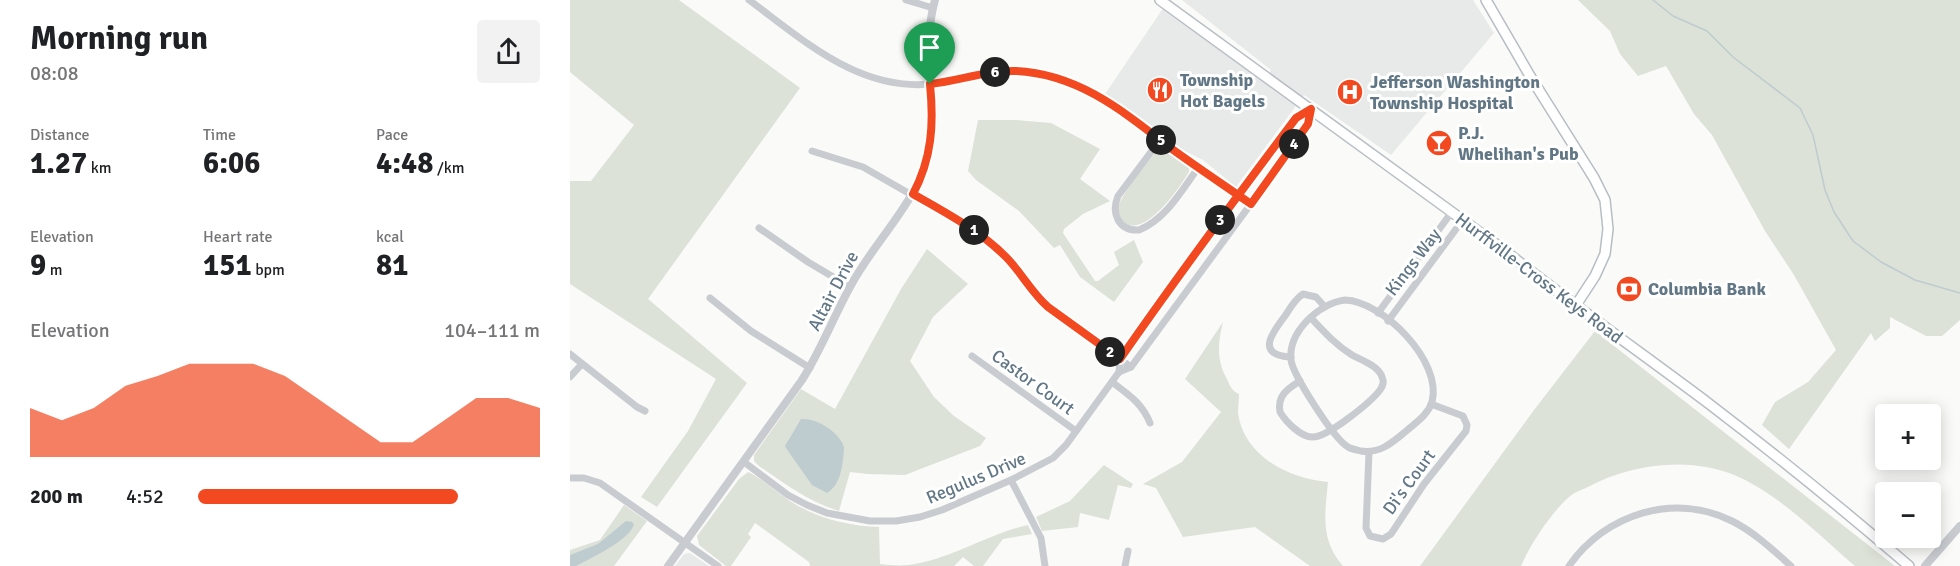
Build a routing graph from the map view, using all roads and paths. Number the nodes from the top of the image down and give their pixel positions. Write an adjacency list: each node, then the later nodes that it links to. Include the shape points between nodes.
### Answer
1 (749, 0): 6 (street, via 850,70 890,82)
2 (906, 0): 5 (street)
3 (1160, 0): 7 (main road, Hurffville-Cross Keys Road)
4 (1486, 0): 19 (main road, via 1605,200 1608,237 1605,254)
5 (934, 4): 6 (street, Altair Drive, via 928,43)
6 (930, 84): 8 (street, via 1003,71 1052,76 1101,96); 13 (street, Altair Drive, via 931,142)
7 (1311, 109): 10 (street, via 1296,118); 11 (street, via 1308,124); 16 (main road, Hurffville-Cross Keys Road)
8 (1160, 140): 12 (street); 12 (street, via 1115,204 1116,218 1125,228 1139,230 1158,218)
9 (812, 150): 13 (street, via 863,167)
10 (1272, 150): 11 (street); 14 (street)
11 (1284, 158): 15 (street)
12 (1198, 168): 14 (street)
13 (913, 194): 20 (street, Altair Drive); 31 (street, via 978,233 1009,260 1048,307)
14 (1238, 195): 15 (street); 31 (street)
15 (1251, 204): 33 (street)
16 (1451, 213): 17 (main road, Hurffville-Cross Keys Road); 24 (street, Kings Way)
17 (1462, 221): 22 (main road, Hurffville-Cross Keys Road); 27 (street, Kings Way)
18 (759, 228): 20 (street)
19 (1592, 280): 22 (main road); 25 (main road, via 1586,302)
20 (850, 287): 34 (street, Altair Drive)
21 (710, 298): 34 (street, via 751,331)
22 (1576, 305): 25 (main road, Hurffville-Cross Keys Road)
23 (1324, 307): 24 (street, via 1350,300); 26 (street); 30 (street, via 1316,297 1303,294 1272,333 1271,350 1278,356)
24 (1378, 313): 27 (street)
25 (1592, 317): 57 (main road, Hurffville-Cross Keys Road, via 1771,452)
26 (1311, 318): 30 (street, via 1296,335); 42 (street, via 1337,345 1376,369 1383,380 1377,394)
27 (1388, 321): 39 (street, via 1424,358 1433,382)
28 (570, 354): 32 (street)
29 (972, 356): 43 (street, Castor Court)
30 (1291, 357): 37 (street)
31 (1120, 359): 33 (street); 35 (street)
32 (582, 364): 36 (street); 40 (street)
33 (1131, 367): 35 (street)
34 (810, 368): 45 (street, Altair Drive)
35 (1119, 372): 38 (street, Regulus Drive)
36 (570, 377)
37 (1300, 381): 42 (street); 42 (street, via 1282,395 1282,416 1308,437)
38 (1112, 382): 41 (street, via 1137,401); 43 (street, Regulus Drive)
39 (1431, 404): 44 (street, via 1391,444); 44 (street, Di's Court, via 1463,416 1466,431 1391,534 1383,539 1370,536 1366,528)
40 (645, 411)
41 (1150, 423)
42 (1332, 430): 44 (street, via 1348,447)
43 (1076, 431): 47 (street, Regulus Drive, via 1053,458)
44 (1369, 452)
45 (744, 462): 47 (street, Regulus Drive, via 807,505 859,520 920,518); 49 (street, Altair Drive)
46 (570, 478): 49 (street, via 600,483)
47 (1011, 480): 53 (street, via 1041,538)
48 (1960, 526): 58 (street)
49 (685, 543): 51 (street, Altair Drive); 52 (street)
50 (1128, 551): 54 (street)
51 (668, 566)
52 (718, 566)
53 (1045, 566)
54 (1125, 566)
55 (1569, 566): 56 (street, via 1589,542 1616,523 1644,512 1679,508 1701,510 1733,521)
56 (1791, 566)
57 (1909, 566)
58 (1925, 566)

